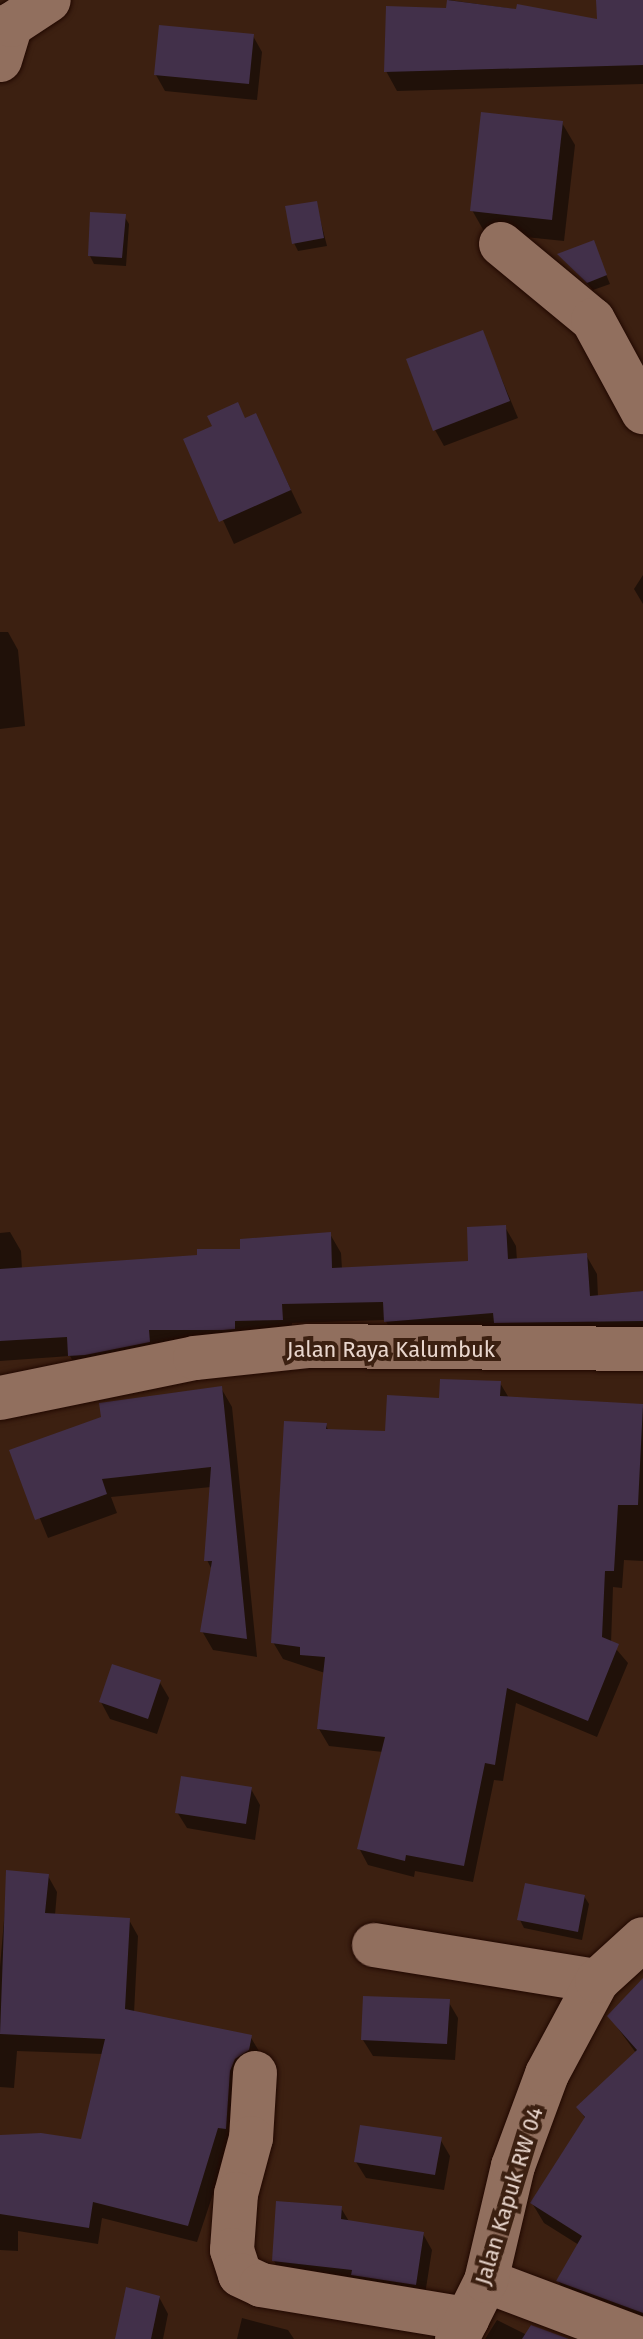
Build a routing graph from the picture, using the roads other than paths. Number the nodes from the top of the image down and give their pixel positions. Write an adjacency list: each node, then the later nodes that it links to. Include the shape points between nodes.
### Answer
1 (49, 0): 2 (street, via 11,25)
2 (0, 60)
3 (501, 244): 4 (street, via 593,320)
4 (643, 412)
5 (643, 1349): 6 (street, Jalan Raya Kalumbuk, via 309,1346 195,1358)
6 (0, 1398)
7 (643, 1939): 9 (street, Jalan Kapuk RW 04)
8 (374, 1945): 9 (street)
9 (597, 1981): 11 (street, Jalan Kapuk RW 04, via 547,2074 513,2166)
10 (255, 2073): 11 (street, via 232,2250 240,2275 261,2285)
11 (470, 2313): 12 (street)
12 (640, 2339)

